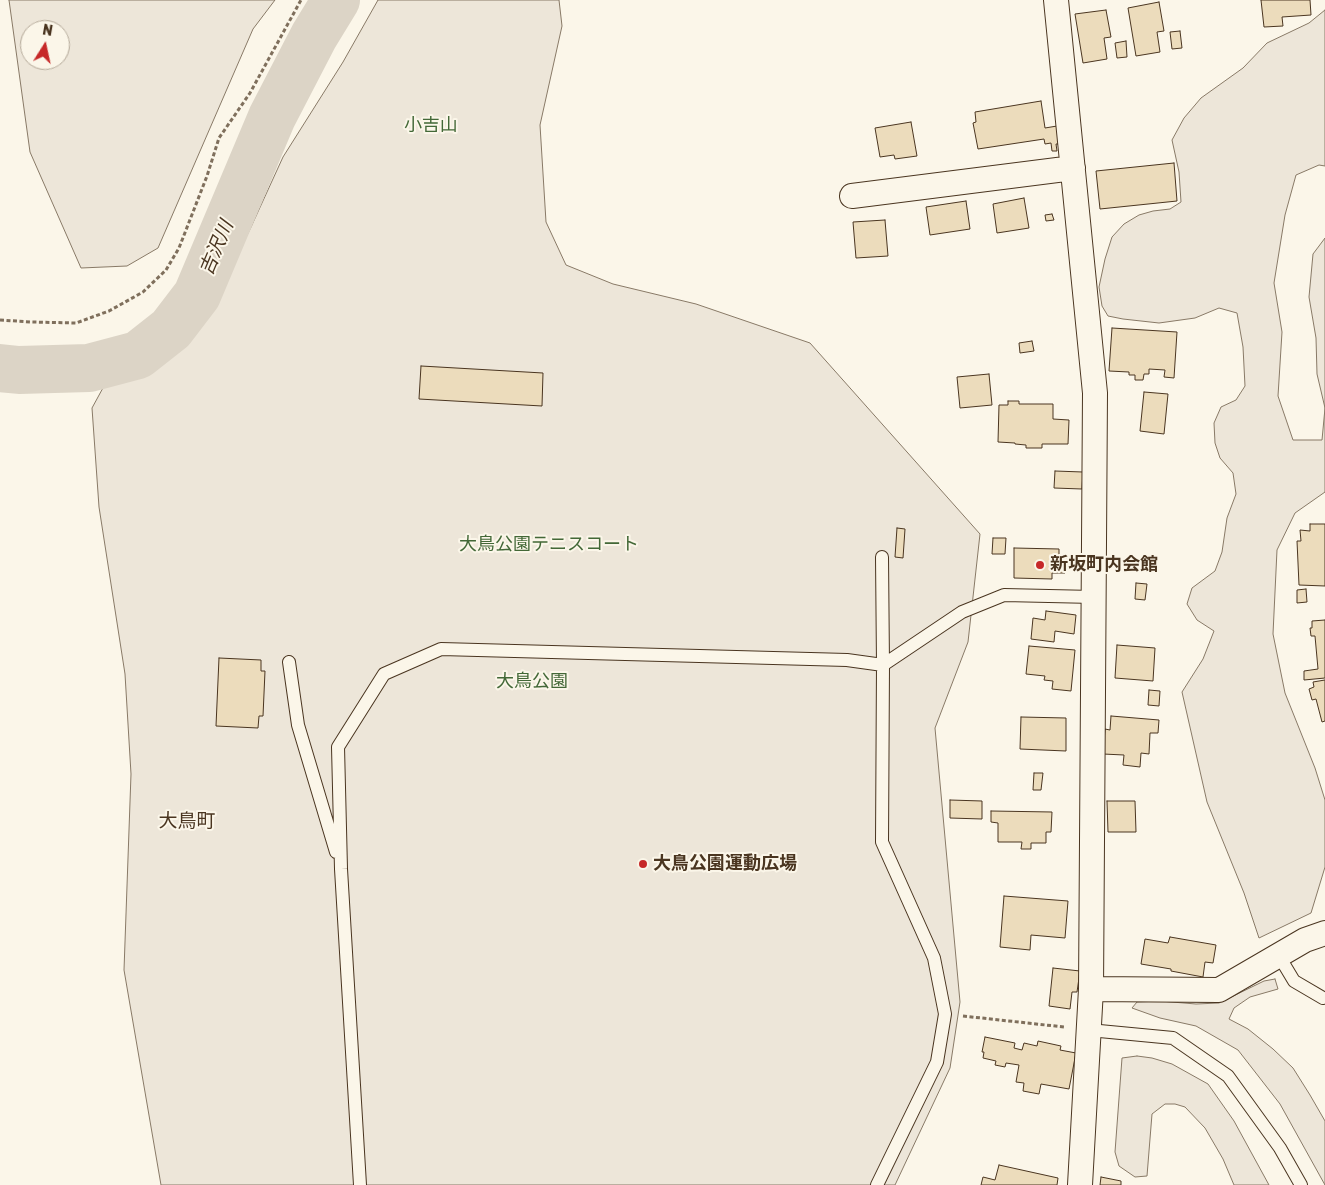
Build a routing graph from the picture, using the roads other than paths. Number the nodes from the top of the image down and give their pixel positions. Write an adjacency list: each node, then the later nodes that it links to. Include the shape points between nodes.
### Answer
1 (1057, 0): 2 (street)
2 (1073, 168): 3 (street); 5 (street, via 1095,393)
3 (852, 196)
4 (882, 557): 7 (lane)
5 (1094, 597): 7 (lane, via 1004,595 962,612); 11 (street)
6 (289, 662): 8 (lane, via 298,724)
7 (883, 665): 8 (lane, via 847,660 441,650 384,674 338,748); 15 (lane, via 882,842 934,958 945,1014 937,1062)
8 (341, 869): 14 (lane)
9 (1325, 934): 10 (street, via 1305,940)
10 (1279, 956): 11 (street, via 1219,990); 12 (lane, via 1294,981)
11 (1091, 989): 13 (street)
12 (1323, 998)
13 (1089, 1030): 16 (street); 17 (lane, via 1173,1038 1228,1076 1280,1148)
14 (360, 1185)
15 (877, 1185)
16 (1080, 1185)
17 (1301, 1185)

